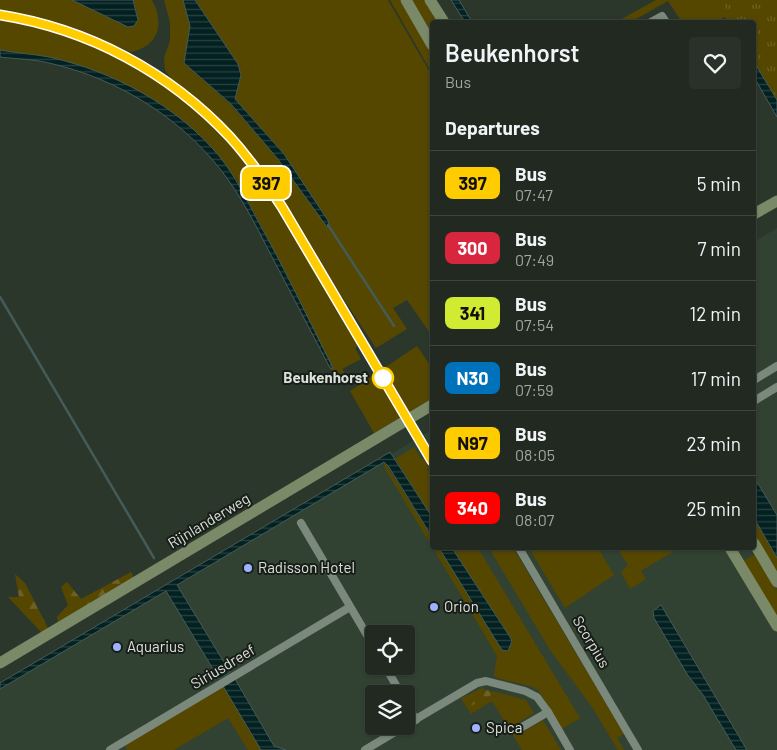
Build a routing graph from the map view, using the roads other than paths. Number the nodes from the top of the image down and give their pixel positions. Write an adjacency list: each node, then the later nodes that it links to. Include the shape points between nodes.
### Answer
1 (406, 0): 6 (street)
2 (430, 0): 3 (street)
3 (443, 20)
4 (655, 20): 5 (street, via 662,16)
5 (665, 20)
6 (430, 42)
7 (777, 201): 8 (street)
8 (756, 213)
9 (777, 366): 10 (street)
10 (756, 379)
11 (777, 387): 12 (street)
12 (756, 400)
13 (430, 407): 22 (street, Rijnlanderweg)
14 (301, 523): 19 (street)
15 (756, 546): 18 (street)
16 (520, 550): 30 (street, Scorpius)
17 (731, 550): 20 (street)
18 (777, 582)
19 (350, 607): 21 (street); 27 (street, Siriusdreef)
20 (777, 626)
21 (365, 632)
22 (0, 663)
23 (548, 712): 24 (street, via 536,697 525,691 486,681); 25 (street); 29 (street)
24 (416, 720)
25 (517, 730)
26 (391, 735): 28 (street)
27 (110, 750)
28 (365, 750)
29 (570, 750)
30 (638, 750)

